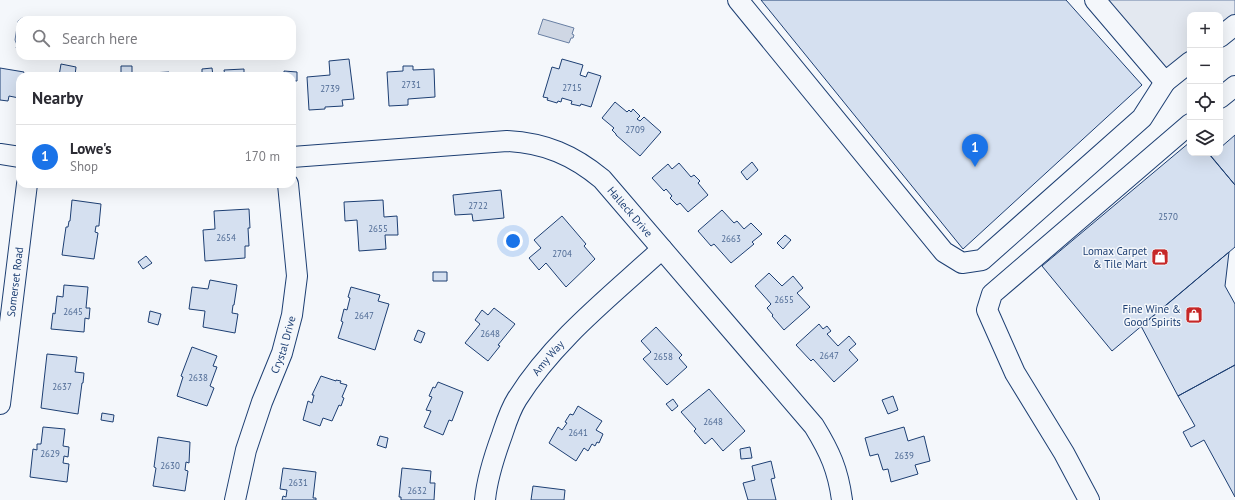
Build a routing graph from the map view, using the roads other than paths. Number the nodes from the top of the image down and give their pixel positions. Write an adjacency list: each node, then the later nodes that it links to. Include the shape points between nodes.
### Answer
1 (738, 0): 6 (street, via 944,252 962,263 982,260 1125,134 1142,118)
2 (1095, 0): 6 (street)
3 (1235, 25): 4 (street)
4 (1223, 35)
5 (1187, 64): 6 (street)
6 (1165, 82)
7 (1235, 86): 8 (street)
8 (1223, 96)
9 (1187, 127): 20 (street, via 992,294 987,310 1015,373 1064,453)
10 (0, 154): 11 (street)
11 (16, 156)
12 (296, 157): 15 (street, Halleck Drive, via 507,141 545,146 567,155 602,179)
13 (27, 188): 16 (street, Somerset Road)
14 (288, 188): 17 (street, Crystal Drive, via 297,276 292,315 282,353 246,450)
15 (662, 249): 18 (street, Amy Way, via 568,335 540,366 516,400 492,462); 19 (street, Halleck Drive, via 814,426 828,447 839,479)
16 (0, 404)
17 (235, 500)
18 (485, 500)
19 (842, 500)
20 (1089, 500)

